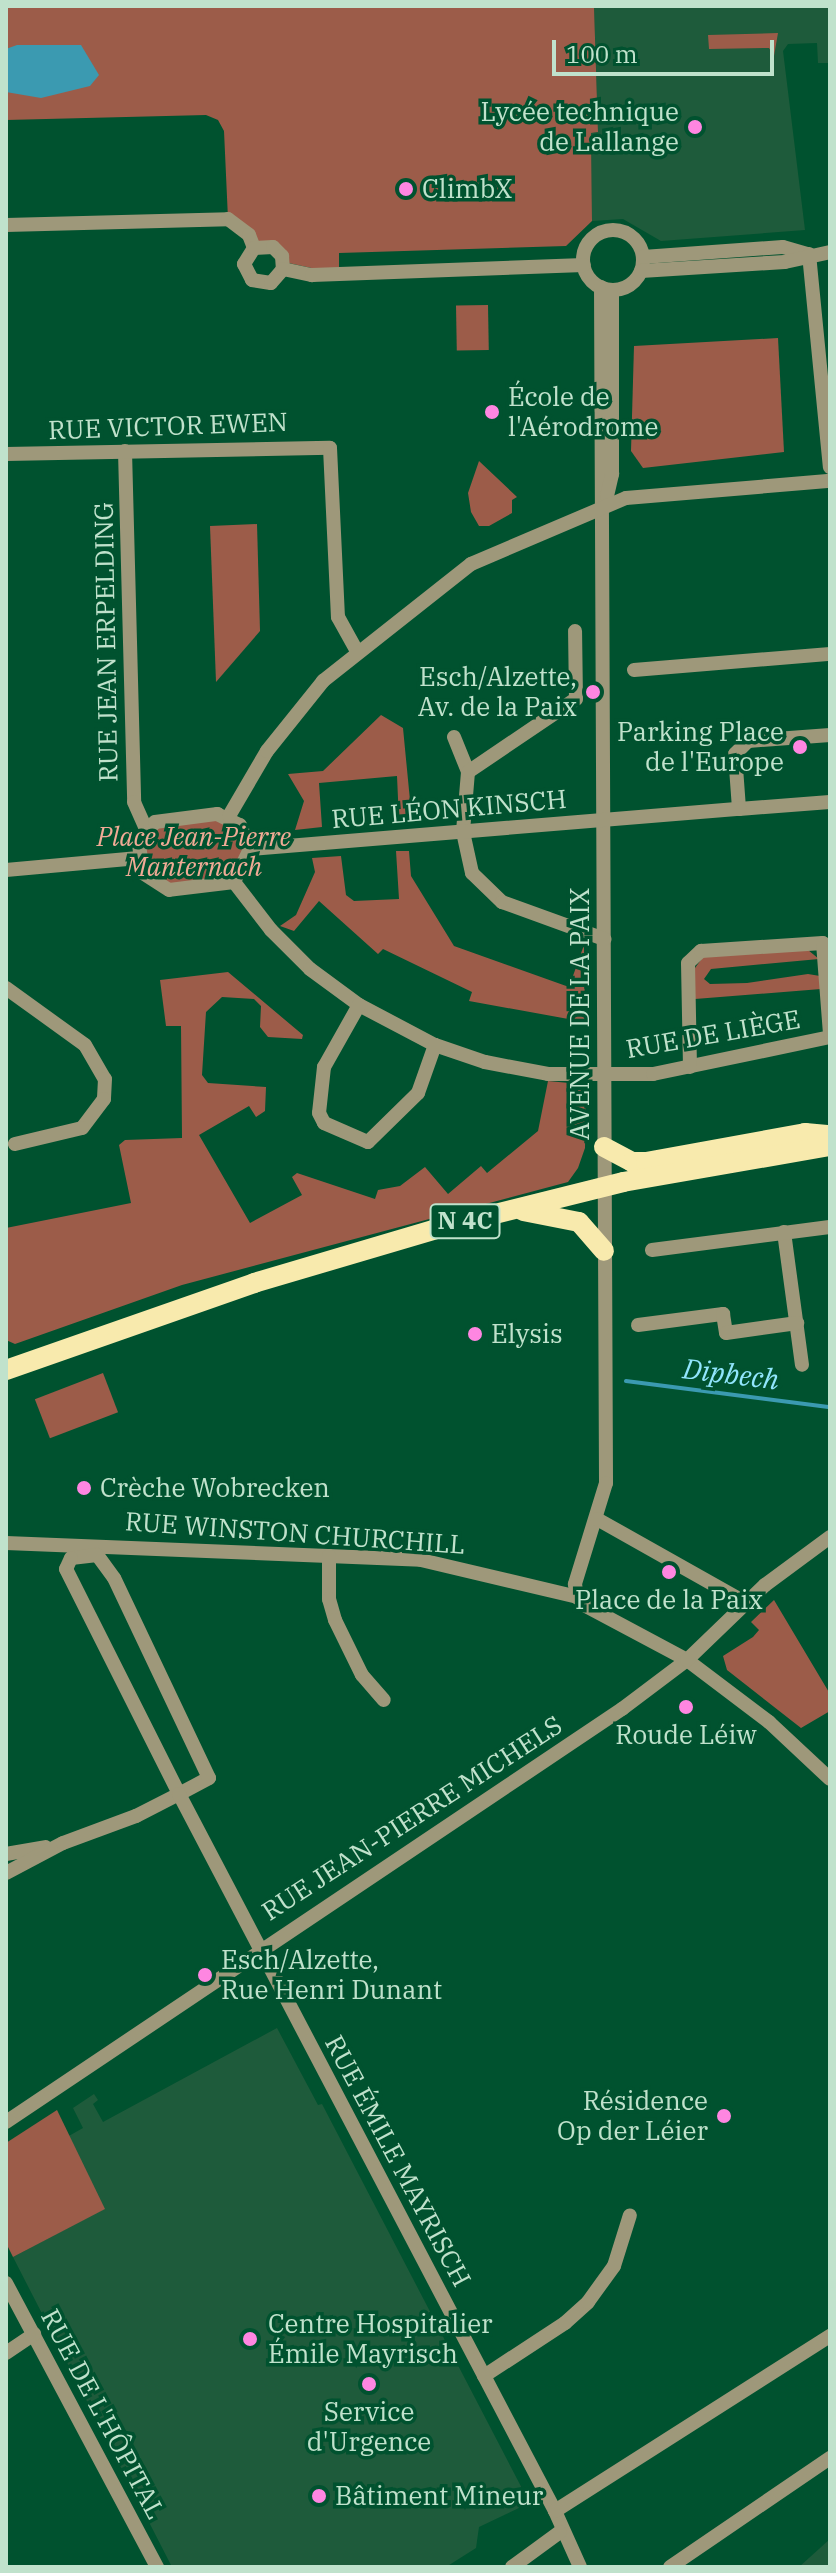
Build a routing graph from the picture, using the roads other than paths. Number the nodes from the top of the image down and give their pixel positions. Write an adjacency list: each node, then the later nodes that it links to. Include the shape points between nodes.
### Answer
1 (6, 225): 2 (street, via 228,219 249,235)
2 (254, 248): 7 (street, via 273,247 282,256); 7 (street, via 244,264 252,280 271,283)
3 (830, 252): 4 (street)
4 (809, 254): 5 (street, via 783,247); 11 (street)
5 (642, 264): 6 (street, via 631,236 607,230 586,247); 8 (street, via 629,286)
6 (584, 265): 7 (street, via 312,275); 8 (street)
7 (283, 269)
8 (606, 288): 13 (street, AVENUE DE LA PAIX, via 599,474)
9 (125, 451): 10 (street, RUE VICTOR EWEN); 15 (street, RUE VICTOR EWEN, via 330,448 338,617); 25 (street, RUE JEAN ERPELDING, via 134,802)
10 (6, 454)
11 (830, 467)
12 (830, 481): 13 (street, via 626,498)
13 (604, 508): 15 (street, via 471,564); 24 (street, AVENUE DE LA PAIX)
14 (575, 631): 20 (street, via 576,699)
15 (357, 651): 23 (street, via 291,719)
16 (830, 654): 17 (street)
17 (634, 670)
18 (830, 735): 22 (street, via 748,741 735,754)
19 (454, 737): 20 (street)
20 (468, 772): 26 (street)
21 (830, 802): 22 (street, RUE LÉON KINSCH)
22 (739, 809): 24 (street, RUE LÉON KINSCH)
23 (229, 816): 25 (street, via 164,818); 27 (street, via 240,825)
24 (604, 821): 26 (street, RUE LÉON KINSCH); 31 (street, AVENUE DE LA PAIX)
25 (146, 829): 28 (street)
26 (463, 832): 27 (street, RUE LÉON KINSCH); 31 (street, via 464,853 485,889 502,902)
27 (250, 849): 30 (street)
28 (138, 858): 29 (street); 30 (street, via 154,884 169,890)
29 (6, 870)
30 (234, 882): 34 (street, RUE DE LIÈGE, via 281,940)
31 (604, 939): 38 (street, AVENUE DE LA PAIX)
32 (826, 943): 35 (street); 37 (street, via 692,955)
33 (6, 988): 40 (street, via 85,1045 105,1079 104,1099 82,1128)
34 (359, 1005): 36 (street, RUE DE LIÈGE); 36 (street, via 324,1067 319,1113 324,1123 368,1142 418,1093)
35 (830, 1035): 37 (street, RUE DE LIÈGE)
36 (435, 1045): 38 (street, RUE DE LIÈGE, via 485,1062 548,1074)
37 (690, 1067): 38 (street, RUE DE LIÈGE)
38 (604, 1075): 42 (street, AVENUE DE LA PAIX)
39 (830, 1135): 42 (main road, via 805,1133 646,1162 629,1162)
40 (15, 1144)
41 (830, 1146): 43 (main road, N 4C)
42 (604, 1147): 43 (street, AVENUE DE LA PAIX)
43 (604, 1186): 44 (main road, N 4C); 48 (street, AVENUE DE LA PAIX)
44 (512, 1210): 48 (main road, via 571,1218 587,1228); 51 (main road, N 4C, via 254,1283 192,1291)
45 (830, 1227): 46 (street)
46 (784, 1232): 47 (street); 49 (street)
47 (652, 1250)
48 (604, 1251): 53 (street, AVENUE DE LA PAIX, via 606,1483)
49 (797, 1323): 50 (street, via 726,1333 723,1314); 52 (street)
50 (638, 1325)
51 (7, 1361)
52 (802, 1365)
53 (597, 1519): 57 (street, via 575,1584); 58 (street)
54 (830, 1537): 58 (street, RUE JEAN-PIERRE MICHELS)
55 (6, 1543): 56 (street, RUE WINSTON CHURCHILL)
56 (329, 1556): 57 (street, RUE WINSTON CHURCHILL, via 435,1562); 60 (street, via 329,1599 335,1620 362,1675)
57 (577, 1597): 59 (street)
58 (746, 1603): 59 (street, RUE JEAN-PIERRE MICHELS)
59 (687, 1660): 61 (street, via 769,1722); 66 (street, RUE JEAN-PIERRE MICHELS, via 622,1709)
60 (384, 1700)
61 (830, 1779)
62 (179, 1794): 62 (street, RUE ÉMILE MAYRISCH, via 209,1778 210,1771 105,1562 97,1555 79,1555 66,1569); 63 (street); 66 (street, RUE ÉMILE MAYRISCH)
63 (63, 1843): 64 (street); 65 (street)
64 (6, 1854)
65 (6, 1873)
66 (260, 1948): 67 (street, RUE JEAN-PIERRE MICHELS); 73 (street, RUE ÉMILE MAYRISCH)
67 (6, 2122)
68 (630, 2215): 73 (street, via 614,2266 588,2302)
69 (6, 2283): 70 (street, RUE DE L'HÔPITAL)
70 (34, 2334): 72 (street); 77 (street, RUE DE L'HÔPITAL)
71 (830, 2336): 75 (street)
72 (6, 2353)
73 (484, 2376): 75 (street, RUE ÉMILE MAYRISCH)
74 (830, 2458): 80 (street)
75 (555, 2511): 76 (street, RUE ÉMILE MAYRISCH)
76 (560, 2532): 78 (street); 79 (street, RUE ÉMILE MAYRISCH)
77 (157, 2567)
78 (512, 2567)
79 (580, 2567)
80 (670, 2567)

